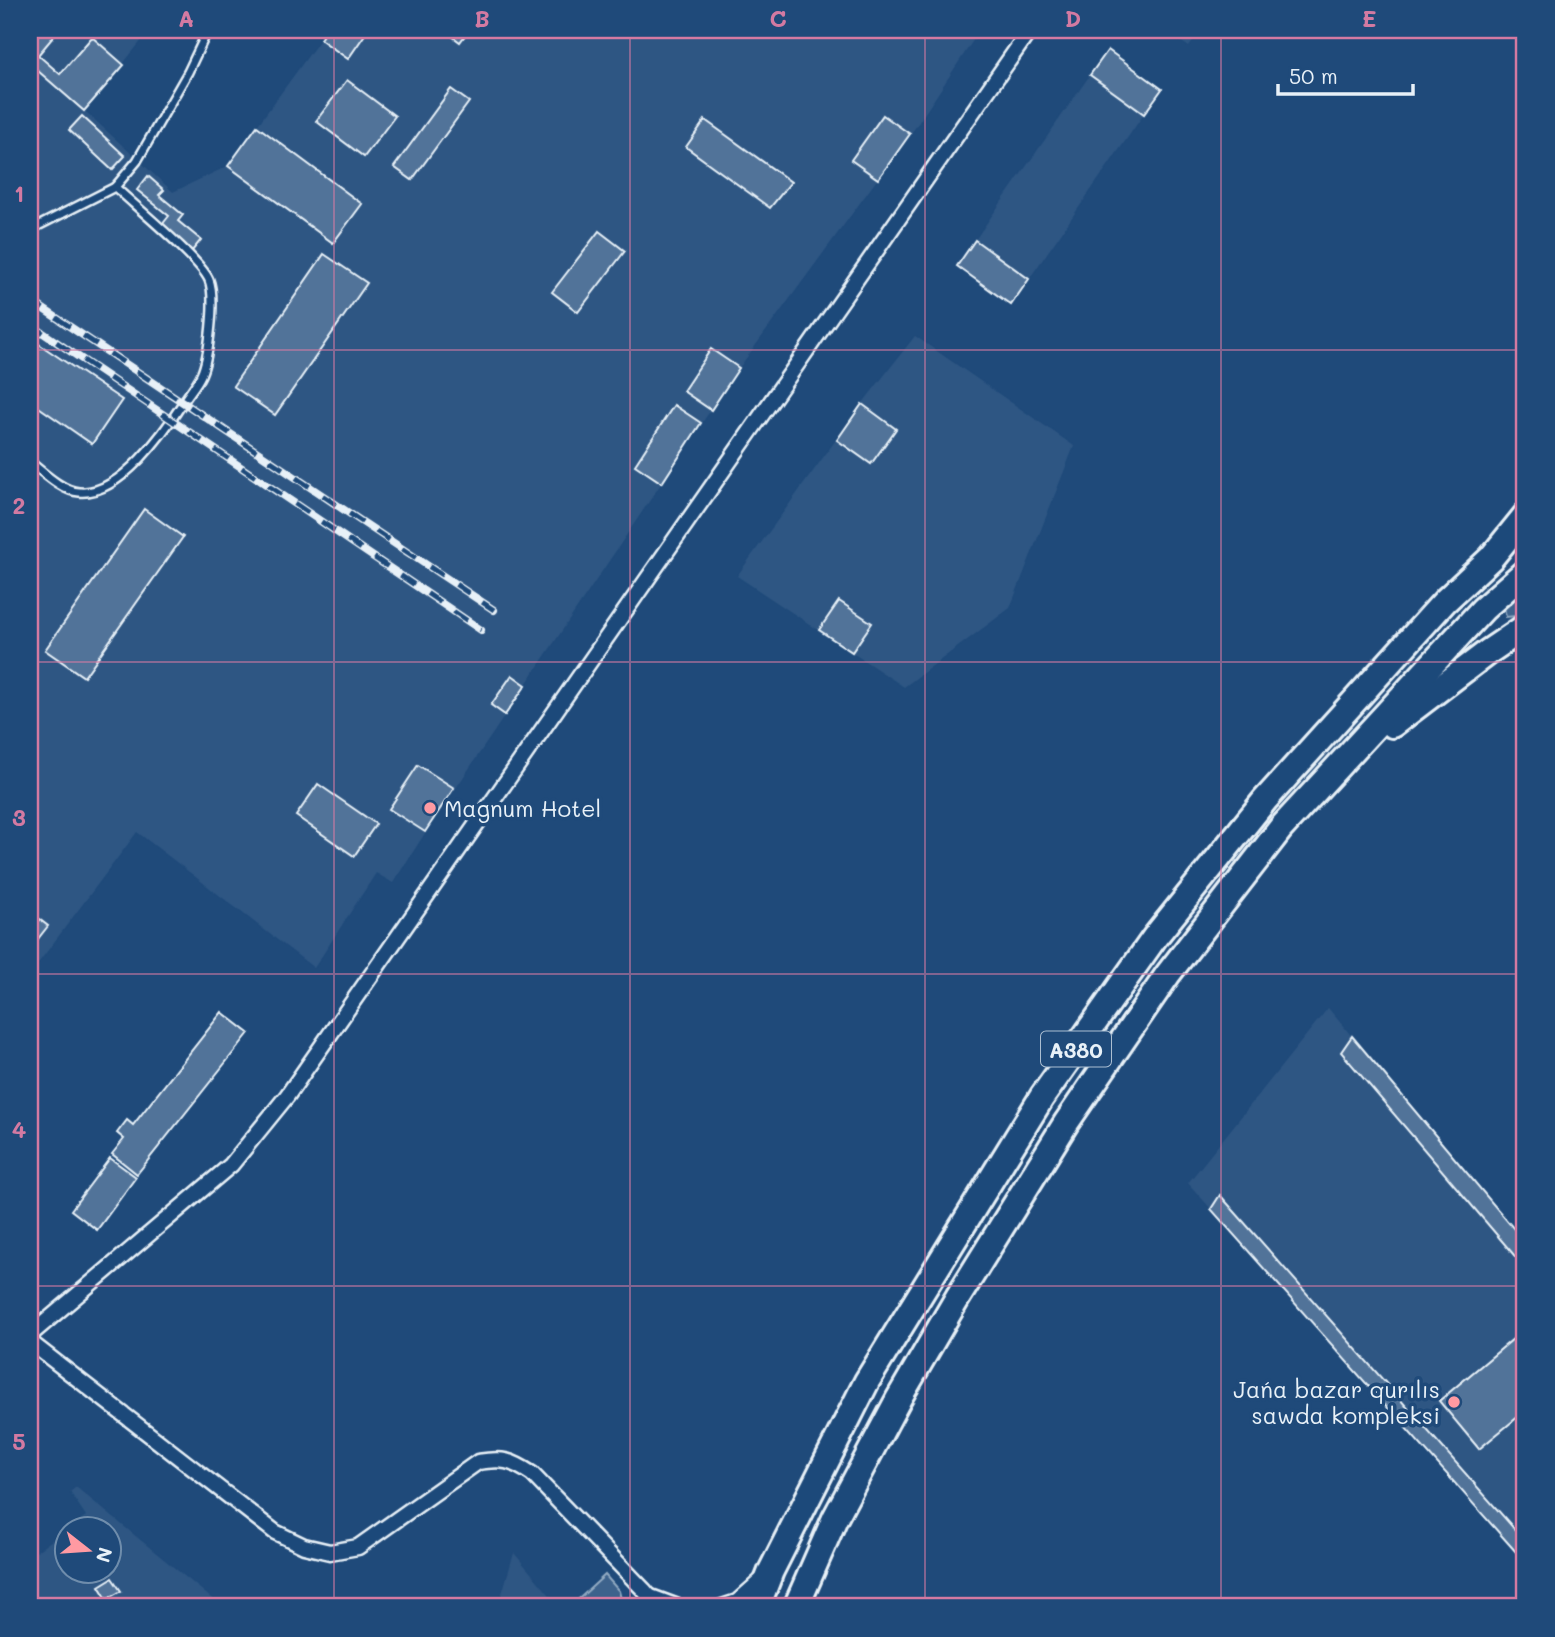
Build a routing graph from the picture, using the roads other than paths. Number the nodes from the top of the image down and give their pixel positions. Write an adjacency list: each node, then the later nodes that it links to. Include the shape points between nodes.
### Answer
1 (208, 30): 3 (lane, via 137,161)
2 (1030, 30): 12 (street, via 287,1096 231,1165)
3 (115, 187): 4 (lane); 5 (lane, via 210,281 209,350 201,376 152,448 118,478 92,492 76,492)
4 (30, 230)
5 (30, 462)
6 (1525, 516): 8 (highway)
7 (1525, 528): 8 (highway, A380)
8 (1491, 558): 14 (highway, A380, via 1445,601 1273,790 1155,937 1042,1097 867,1381)
9 (1525, 572): 11 (highway, A380, via 1483,609)
10 (1525, 627): 11 (highway)
11 (1338, 766): 15 (highway, A380, via 1281,828 1168,974 1066,1123 958,1297)
12 (30, 1335)
13 (30, 1342): 17 (street, via 275,1532 304,1546 330,1552 358,1547 478,1462 498,1459 532,1474)
14 (839, 1437): 15 (highway); 16 (highway, A380)
15 (870, 1453): 21 (highway, A380)
16 (771, 1571): 19 (street, via 737,1602); 20 (highway, A380)
17 (654, 1602): 18 (street)
18 (678, 1607)
19 (722, 1607)
20 (757, 1607)
21 (796, 1607)

